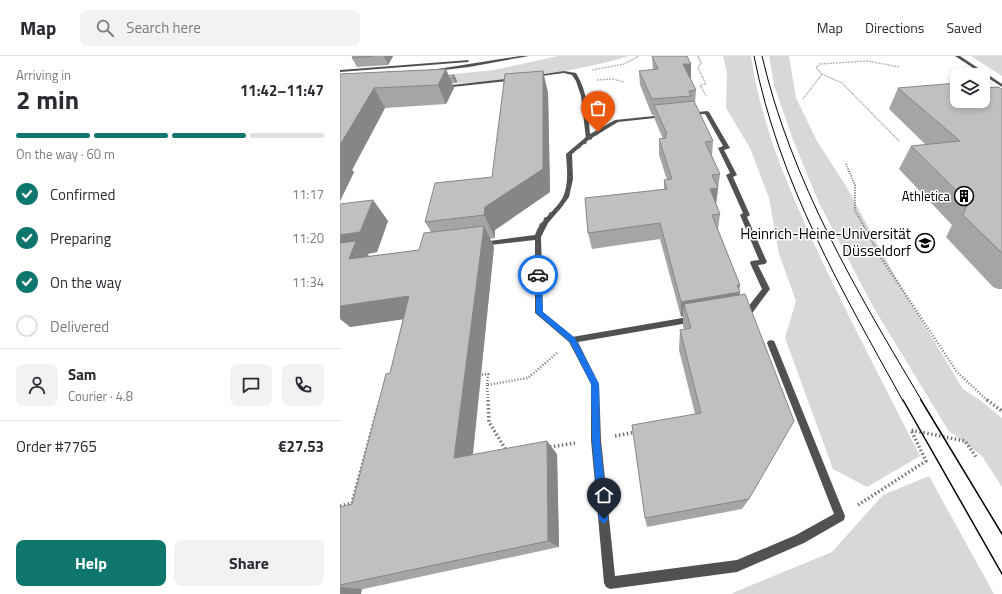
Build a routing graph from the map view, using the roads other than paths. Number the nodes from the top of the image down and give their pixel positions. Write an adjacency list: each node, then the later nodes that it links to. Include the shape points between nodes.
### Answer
1 (527, 56): 3 (street)
2 (957, 56): 8 (street)
3 (501, 60): 4 (street); 5 (street)
4 (340, 71)
5 (425, 71)
6 (528, 77): 12 (street, via 570,72 579,81 583,93)
7 (521, 78): 9 (street)
8 (1002, 86)
9 (439, 87)
10 (685, 114): 15 (street, via 707,112 727,148 721,148 734,175 729,175 747,214 743,215 763,262 754,263 766,289 750,310)
11 (670, 116): 12 (street, via 617,121)
12 (588, 138): 13 (street, via 569,154 568,193 563,203 541,226)
13 (538, 237): 14 (street); 17 (street, via 539,313)
14 (476, 244)
15 (734, 313)
16 (703, 318): 17 (street)
17 (572, 340): 18 (street, via 595,384 596,440 610,583 737,566 800,539 840,516)
18 (771, 343)

